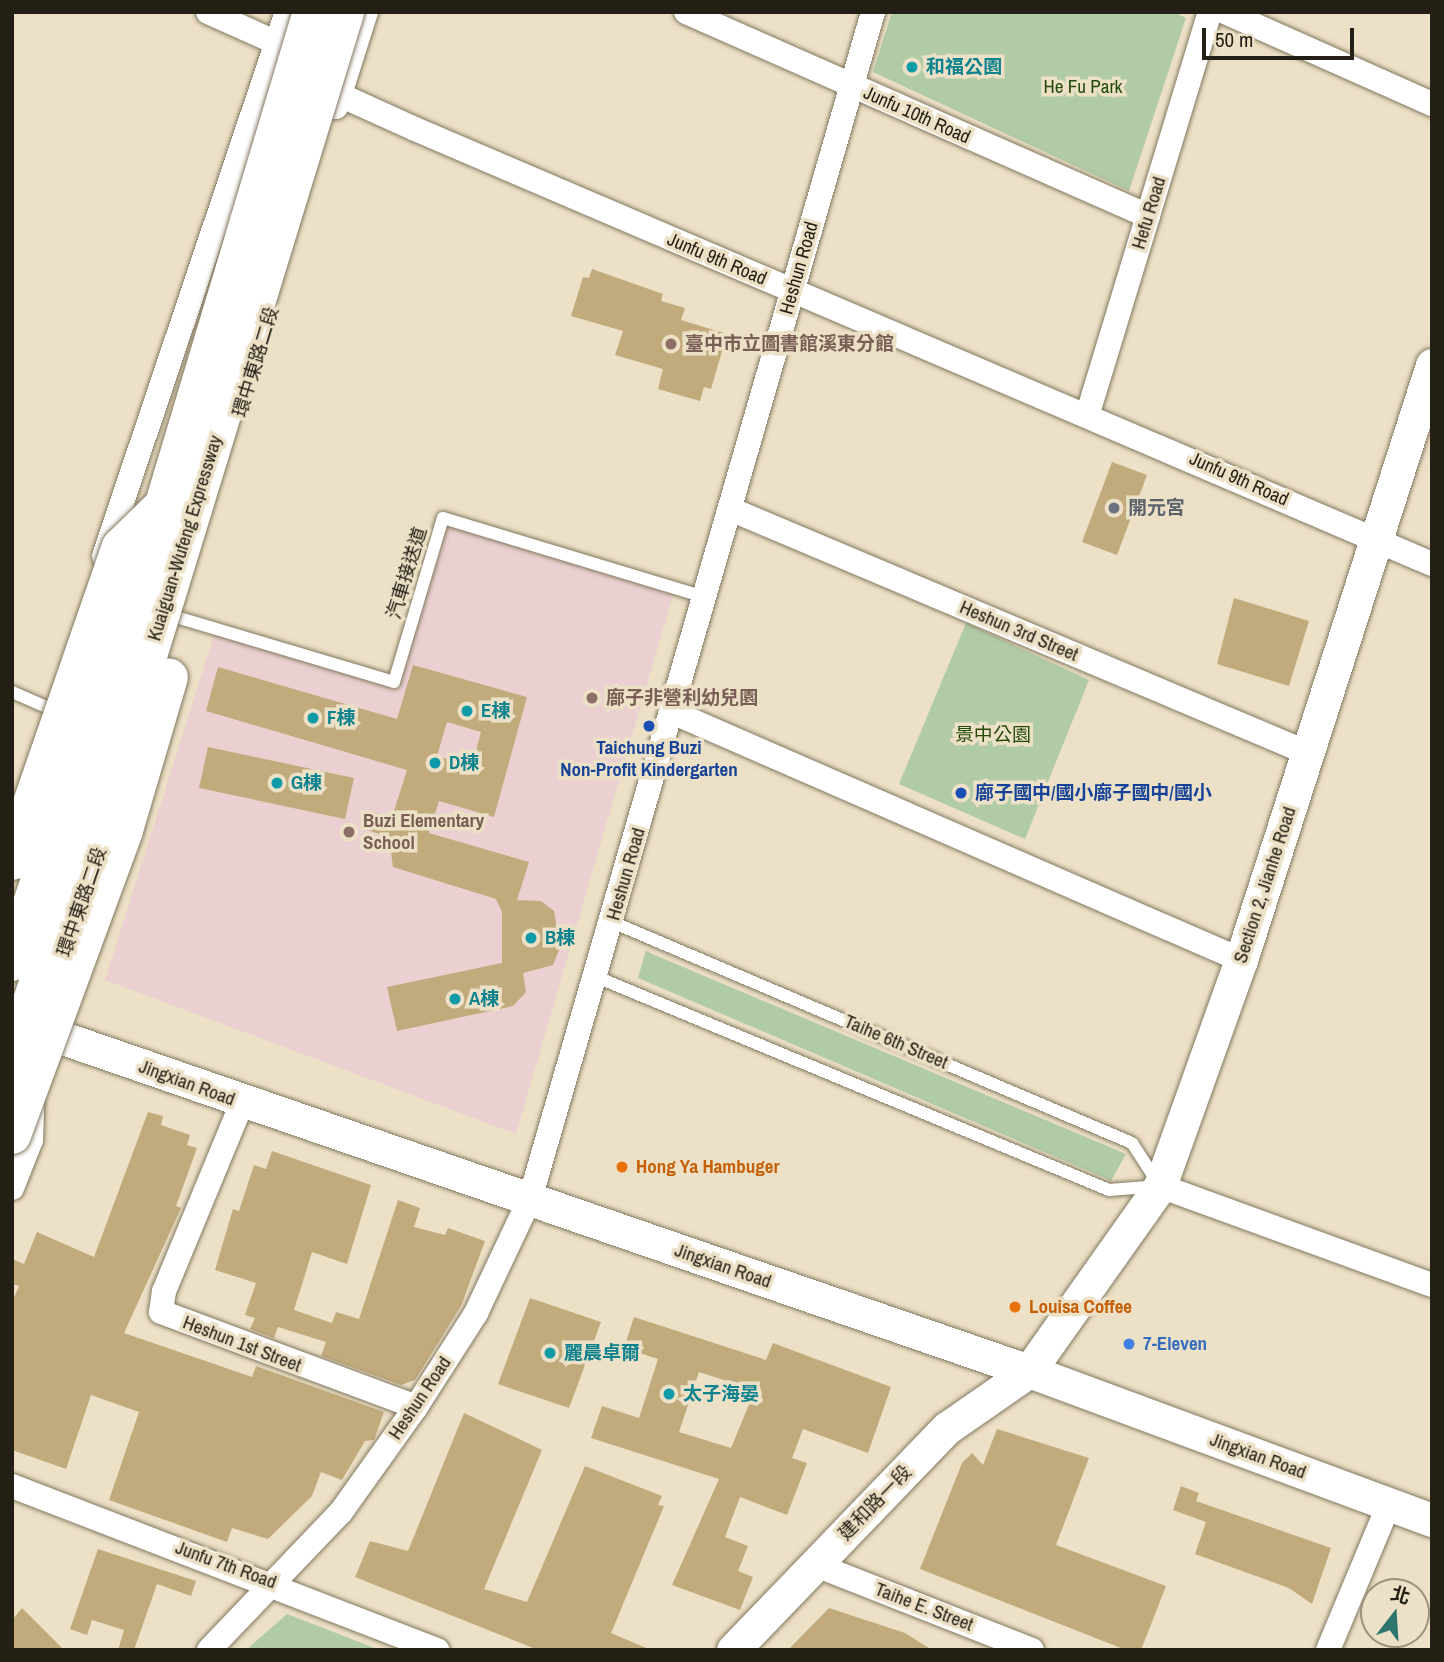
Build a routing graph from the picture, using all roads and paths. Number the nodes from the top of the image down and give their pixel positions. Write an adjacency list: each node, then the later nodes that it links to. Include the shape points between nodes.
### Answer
1 (208, 12): 10 (street, Junfu 9th Road)
2 (287, 12): 10 (street)
3 (312, 12): 19 (highway, Kuaiguan-Wufeng Expressway, bridge)
4 (345, 12): 17 (highway, Kuaiguan-Wufeng Expressway, bridge)
5 (366, 12): 12 (street, 環中東路二段)
6 (686, 12): 11 (street, Junfu 10th Road)
7 (873, 12): 11 (street, Heshun Road)
8 (1210, 12): 14 (street, Hefu Road)
9 (1225, 12): 13 (street)
10 (277, 43): 12 (street, Junfu 9th Road); 26 (street)
11 (851, 86): 14 (street, Junfu 10th Road); 15 (street, Heshun Road)
12 (340, 95): 15 (street, Junfu 9th Road); 24 (street, 環中東路二段)
13 (1432, 104)
14 (1149, 216): 18 (street, Hefu Road)
15 (793, 291): 18 (street, Junfu 9th Road); 20 (street, Heshun Road)
16 (1432, 365): 21 (street, Section 2, Jianhe Road)
17 (227, 399): 37 (highway, Kuaiguan-Wufeng Expressway, bridge, via 130,715); 40 (highway, bridge, via 211,541 124,830)
18 (1088, 413): 21 (street, Junfu 9th Road)
19 (163, 506): 31 (highway, bridge, via 121,547); 34 (highway, Kuaiguan-Wufeng Expressway, bridge)
20 (730, 509): 23 (street, Heshun Road); 29 (street, Heshun 3rd Street)
21 (1373, 538): 22 (street, Junfu 9th Road); 29 (street, Section 2, Jianhe Road)
22 (1432, 564)
23 (705, 597): 24 (lane, 汽車接送道, via 443,518 394,682); 27 (street, Heshun Road)
24 (176, 617): 28 (street, 環中東路二段)
25 (12, 692): 26 (lane)
26 (49, 709): 28 (lane); 30 (street)
27 (672, 712): 32 (street, Heshun Road); 33 (street)
28 (137, 741): 36 (street, 環中東路二段)
29 (1308, 753): 33 (street, Section 2, Jianhe Road)
30 (12, 810)
31 (12, 861)
32 (612, 922): 35 (street, Heshun Road); 41 (lane, Taihe 6th Street, via 1132,1143)
33 (1241, 960): 41 (street, Section 2, Jianhe Road)
34 (12, 962)
35 (599, 978): 41 (lane, via 1110,1190); 43 (street, Heshun Road)
36 (26, 1025): 38 (street, 環中東路二段); 39 (street, Jingxian Road); 42 (street, 環中東路二段, via 31,1140)
37 (12, 1059)
38 (12, 1096)
39 (242, 1103): 43 (street, Jingxian Road); 46 (street, Heshun 1st Street, via 164,1291 162,1312)
40 (12, 1135)
41 (1160, 1186): 44 (street); 45 (street, Section 2, Jianhe Road)
42 (12, 1188)
43 (530, 1199): 45 (street, Jingxian Road); 46 (street, Heshun Road, via 476,1313)
44 (1432, 1285)
45 (1029, 1371): 48 (street, Jingxian Road); 50 (street, 建和路一段, via 947,1428)
46 (416, 1407): 51 (street, Heshun Road, via 341,1512)
47 (12, 1486): 51 (street, Junfu 7th Road)
48 (1389, 1504): 49 (street, Jingxian Road); 56 (street)
49 (1432, 1520)
50 (816, 1565): 54 (street, 建和路一段); 55 (street, Taihe E. Street)
51 (277, 1584): 52 (street, Heshun Road); 53 (street, Junfu 7th Road)
52 (209, 1650)
53 (438, 1650)
54 (733, 1650)
55 (1032, 1650)
56 (1328, 1650)

